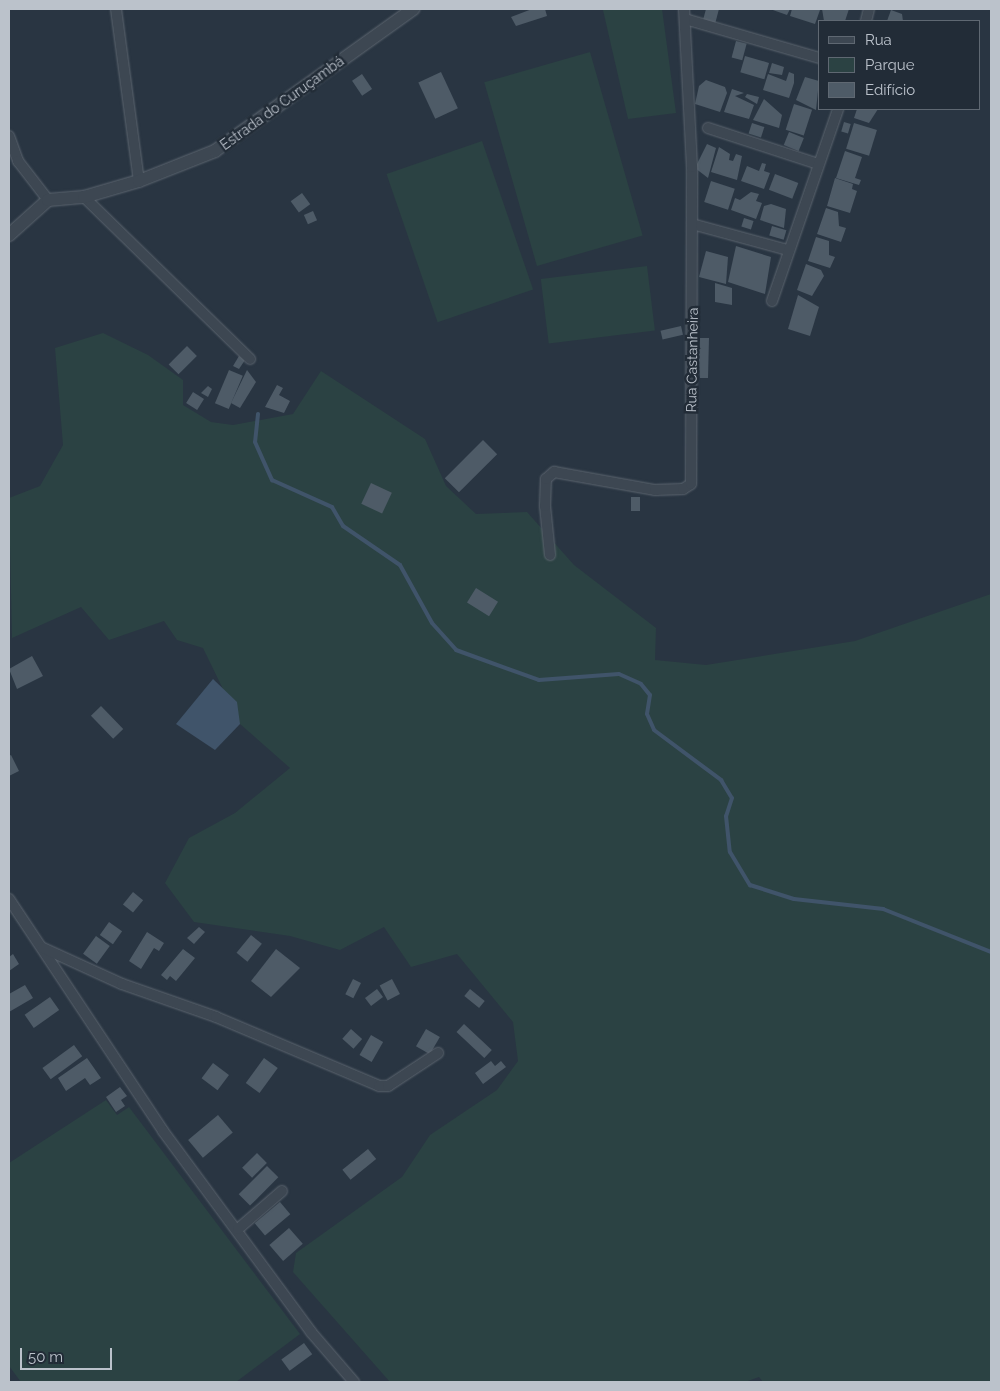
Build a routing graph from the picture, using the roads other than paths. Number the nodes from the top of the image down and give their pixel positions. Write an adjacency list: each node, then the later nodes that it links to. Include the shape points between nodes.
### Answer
1 (116, 9): 10 (street)
2 (413, 9): 10 (street, Estrada do Curuçambá, via 215,151)
3 (685, 19): 4 (street); 5 (street); 13 (street, Rua Castanheira)
4 (818, 58)
5 (818, 66)
6 (838, 110): 9 (street)
7 (708, 128): 9 (street)
8 (9, 136): 12 (street, via 18,161)
9 (818, 164): 15 (street)
10 (139, 181): 11 (street, Estrada do Curuçambá)
11 (84, 197): 12 (street, Estrada do Curuçambá); 17 (street)
12 (48, 200): 14 (street)
13 (692, 224): 15 (street); 18 (street, Rua Castanheira, via 691,484 684,489 656,490 554,472 546,480)
14 (9, 234)
15 (788, 250): 16 (street)
16 (772, 301)
17 (250, 359)
18 (550, 555)
19 (9, 899): 20 (street)
20 (42, 948): 21 (street, via 122,984 216,1017 379,1086 388,1086); 23 (street, via 163,1131)
21 (438, 1053)
22 (282, 1191): 23 (street)
23 (238, 1229): 24 (street, via 311,1332)
24 (354, 1382)

